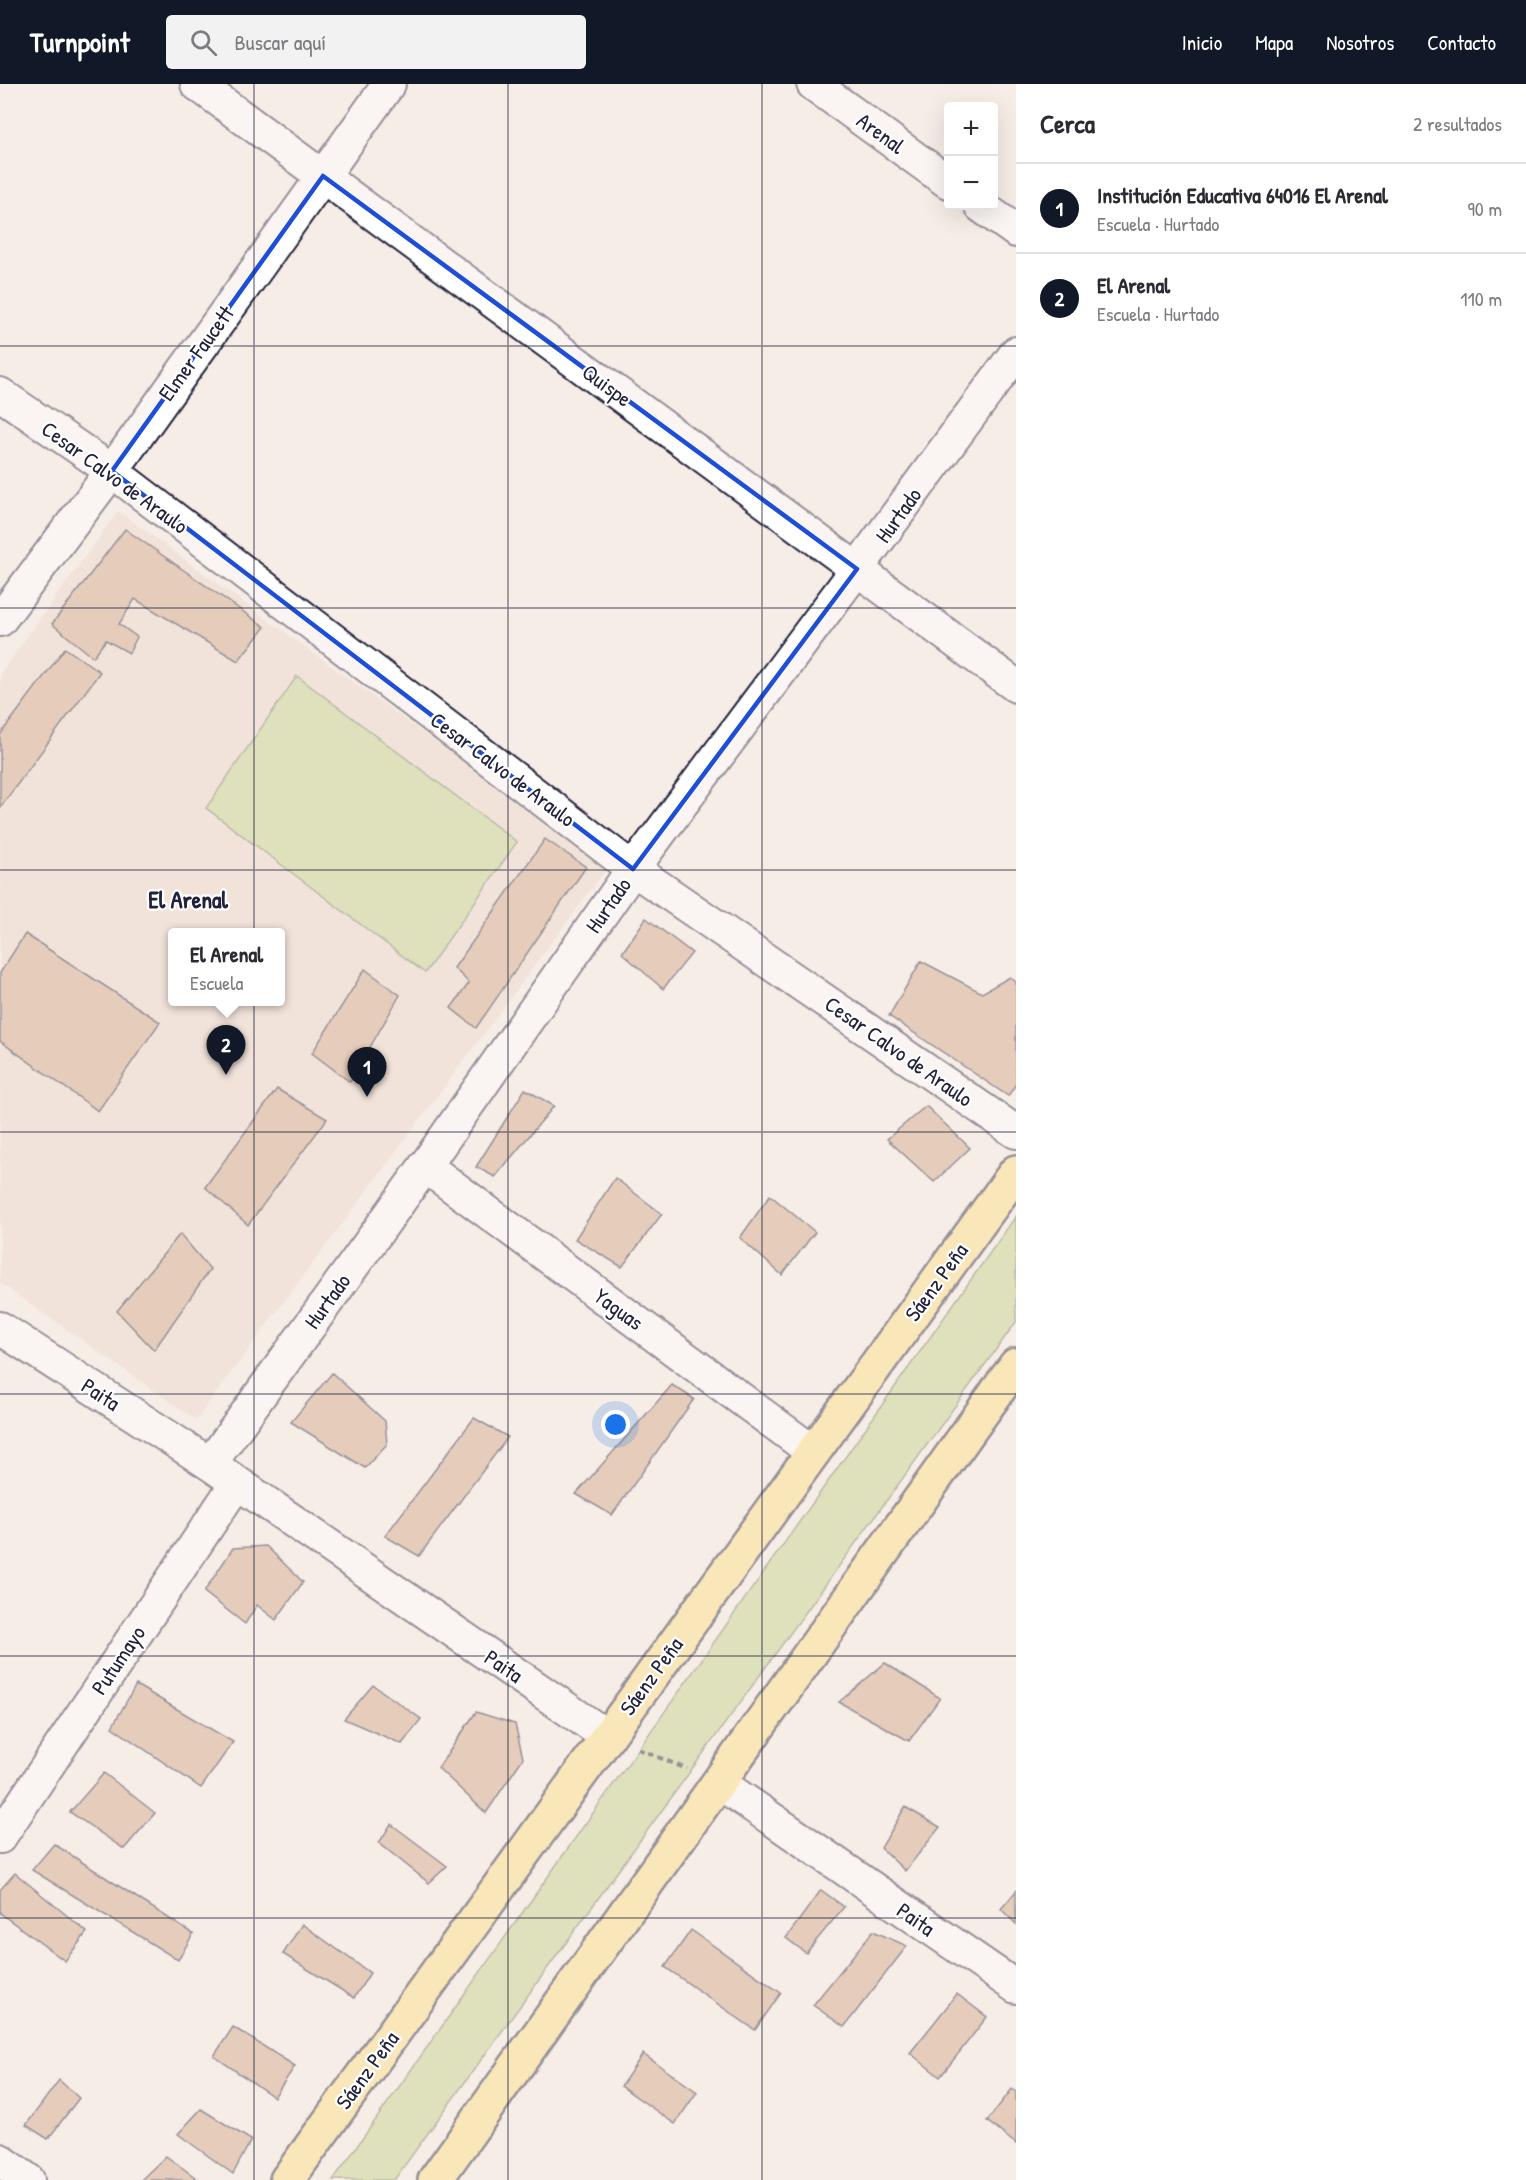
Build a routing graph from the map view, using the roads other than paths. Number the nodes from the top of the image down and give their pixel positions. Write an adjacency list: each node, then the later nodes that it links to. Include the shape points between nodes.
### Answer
1 (198, 84): 4 (street, Quispe)
2 (389, 84): 4 (street, Elmer Faucett)
3 (813, 84): 5 (street, Arenal)
4 (323, 176): 10 (street, Elmer Faucett); 11 (street, Quispe)
5 (944, 179)
6 (987, 210): 7 (street)
7 (1016, 231)
8 (1016, 353): 11 (street, Hurtado)
9 (0, 394): 10 (street, Cesar Calvo de Araulo)
10 (112, 471): 12 (street, Elmer Faucett); 14 (street, Cesar Calvo de Araulo)
11 (857, 570): 13 (street, Quispe); 14 (street, Hurtado)
12 (0, 620)
13 (1016, 686)
14 (633, 869): 15 (street, Cesar Calvo de Araulo); 16 (street, Hurtado)
15 (1016, 1132)
16 (425, 1166): 20 (street, Yaguas); 21 (street, Hurtado)
17 (1016, 1172): 20 (main road, Sáenz Peña)
18 (0, 1328): 21 (street, Paita)
19 (1016, 1365): 24 (main road)
20 (813, 1452): 23 (main road, Sáenz Peña)
21 (210, 1464): 22 (street, Paita)
22 (236, 1484): 23 (street, Paita); 25 (street, Putumayo)
23 (608, 1737): 29 (main road, Sáenz Peña)
24 (718, 1782): 26 (street, Paita); 30 (main road)
25 (0, 1837)
26 (1016, 1987)
27 (0, 2160): 28 (street)
28 (28, 2180)
29 (287, 2180)
30 (435, 2180)

